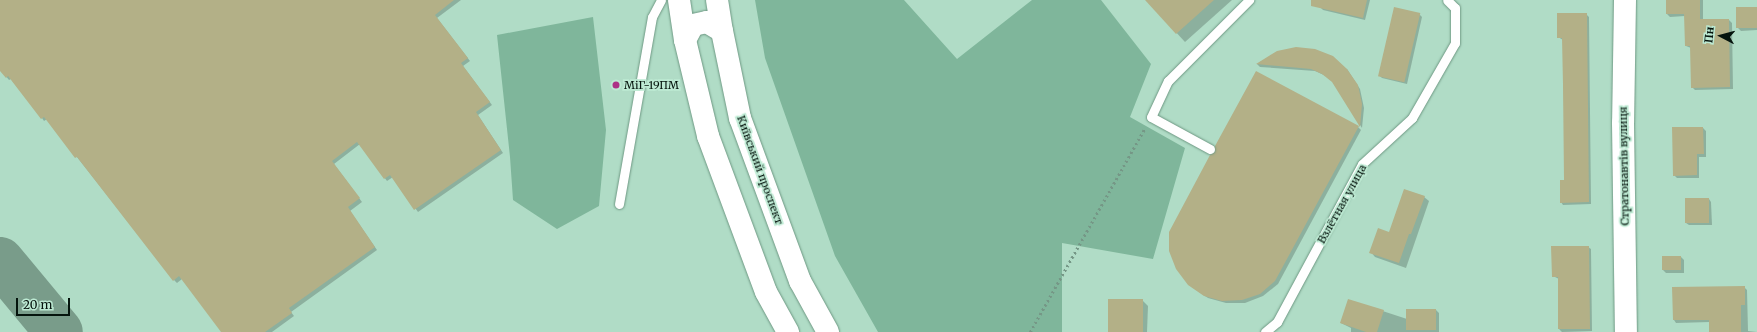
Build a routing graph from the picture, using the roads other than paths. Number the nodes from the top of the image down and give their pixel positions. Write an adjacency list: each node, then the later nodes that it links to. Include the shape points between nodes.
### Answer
1 (661, 0): 12 (lane, via 652,17)
2 (679, 0): 9 (main road)
3 (717, 0): 8 (main road, Київський проспект)
4 (1249, 0): 11 (lane, via 1168,81 1151,117)
5 (1447, 0): 15 (lane, Взлётная улица, via 1455,8 1455,43 1412,118 1362,164 1277,322)
6 (1616, 0): 10 (main road)
7 (1624, 0): 10 (main road, Стратонавтів вулиця)
8 (722, 32): 9 (main road, via 707,22 693,25); 14 (main road, Київський проспект, via 740,118 800,281)
9 (685, 40): 13 (main road, via 708,136 766,292)
10 (1623, 123): 16 (main road, Стратонавтів вулиця)
11 (1210, 149)
12 (619, 204)
13 (788, 332)
14 (828, 332)
15 (1265, 332)
16 (1626, 332)

